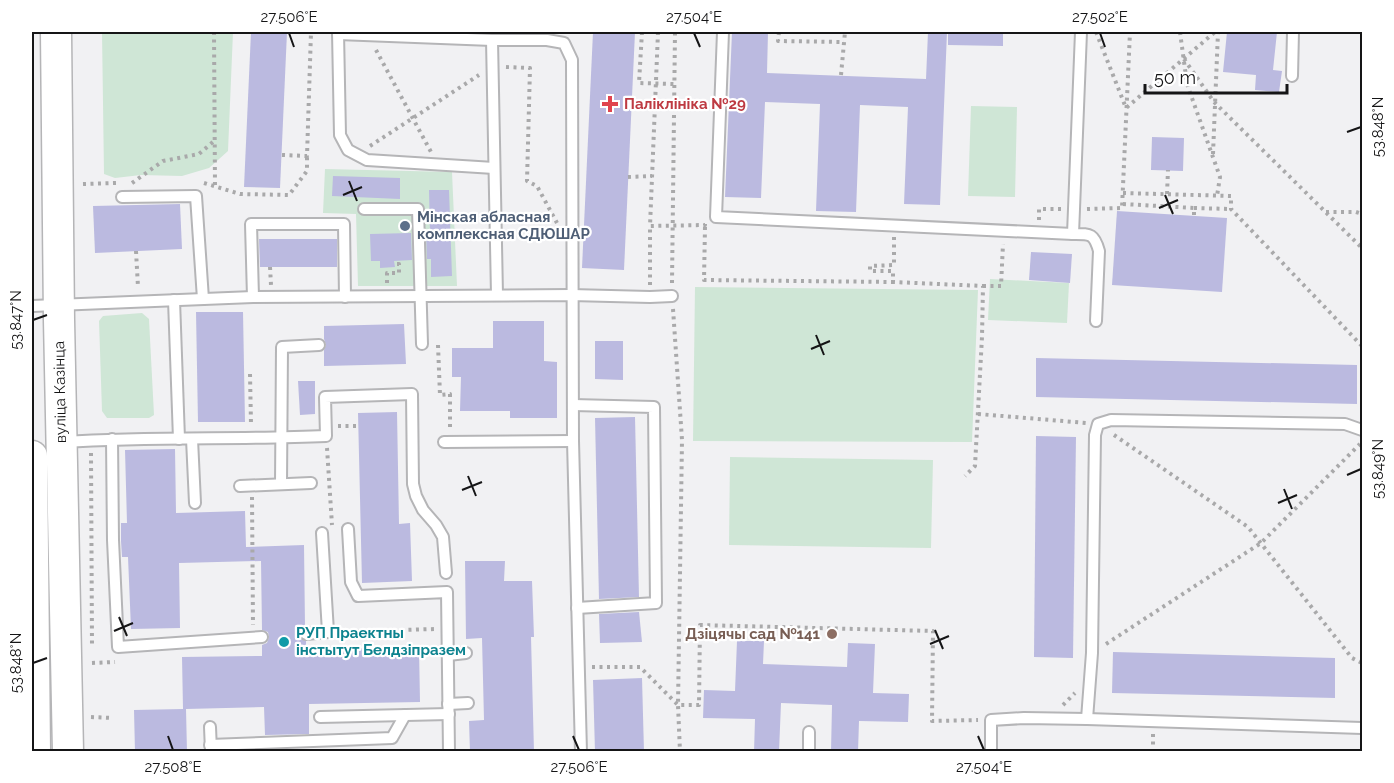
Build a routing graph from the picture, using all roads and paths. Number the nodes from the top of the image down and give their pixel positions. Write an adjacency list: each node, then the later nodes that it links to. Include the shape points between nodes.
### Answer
1 (56, 32): 79 (main road, вуліца Казінца)
2 (214, 32): 31 (path)
3 (311, 32): 32 (path, via 307,156)
4 (642, 32): 26 (path, via 639,83)
5 (658, 32): 26 (path)
6 (675, 32): 27 (path)
7 (723, 32): 56 (lane, via 716,217)
8 (779, 32): 19 (path, via 778,41)
9 (845, 32): 19 (path)
10 (1082, 32): 56 (lane)
11 (1096, 32): 29 (path)
12 (1130, 32): 29 (path)
13 (1180, 32): 20 (path)
14 (1216, 32): 20 (path); 21 (path)
15 (1293, 32): 25 (lane)
16 (338, 33): 17 (lane); 33 (lane, via 340,135 348,150)
17 (368, 36): 18 (lane); 30 (path)
18 (492, 40): 23 (lane); 59 (lane, via 547,40 564,44 572,60)
19 (844, 42): 24 (path)
20 (1184, 59): 28 (path); 29 (path); 34 (path, via 1187,84)
21 (1216, 60): 22 (path); 28 (path)
22 (1224, 61)
23 (493, 66): 30 (path); 36 (lane); 59 (path, via 530,68 527,181 537,186)
24 (841, 75)
25 (1292, 76)
26 (656, 84): 27 (path); 38 (path)
27 (674, 84): 52 (path)
28 (1214, 102): 34 (path); 49 (path)
29 (1126, 108): 42 (path)
30 (412, 118): 33 (path); 35 (path)
31 (214, 141): 40 (path, via 199,154 163,161); 41 (path)
32 (282, 155)
33 (357, 155): 35 (lane, via 367,160)
34 (1213, 158): 44 (path, via 1220,177)
35 (438, 165): 36 (lane)
36 (494, 168): 70 (lane)
37 (1168, 170): 43 (path)
38 (652, 176): 39 (path); 54 (path)
39 (628, 177)
40 (132, 183)
41 (214, 187)
42 (1123, 193): 43 (path); 46 (path, via 1122,206)
43 (1167, 194): 44 (path)
44 (1217, 196): 48 (path, via 1231,196)
45 (122, 197): 77 (lane, via 196,196)
46 (1194, 208): 48 (path); 51 (path)
47 (364, 209): 72 (lane, via 418,209)
48 (1231, 209): 84 (path)
49 (1326, 212): 50 (path); 58 (path)
50 (1362, 214)
51 (1194, 216)
52 (672, 225): 53 (path); 54 (path); 73 (path)
53 (699, 225)
54 (650, 226): 76 (path)
55 (894, 233): 65 (path, via 894,265 870,266 870,271 893,271)
56 (1073, 234): 80 (lane, via 1088,234 1096,240 1099,251)
57 (1003, 237): 66 (path, via 1001,286)
58 (1362, 248): 61 (path)
59 (572, 250): 71 (lane)
60 (136, 251): 69 (path)
61 (1362, 254)
62 (704, 260): 65 (path, via 704,280)
63 (395, 264): 67 (path, via 399,264 399,273 387,273)
64 (270, 267): 68 (path)
65 (893, 282): 66 (path)
66 (983, 286): 87 (path)
67 (387, 290)
68 (271, 292)
69 (139, 294)
70 (496, 295): 71 (lane); 72 (lane)
71 (571, 295): 76 (lane); 86 (lane)
72 (421, 296): 75 (lane); 82 (lane)
73 (672, 296): 76 (lane); 128 (path, via 682,440)
74 (253, 297): 75 (lane); 75 (lane, via 251,224 344,224); 77 (lane)
75 (345, 297)
76 (650, 297)
77 (203, 299): 78 (lane)
78 (174, 300): 79 (lane); 96 (lane)
79 (45, 305): 99 (main road, вуліца Казінца)
80 (1096, 321)
81 (437, 340): 100 (path, via 440,395 450,394)
82 (422, 344)
83 (318, 345): 90 (lane, via 282,347)
84 (1362, 346)
85 (250, 374): 92 (path)
86 (573, 405): 97 (lane); 112 (lane, via 654,407 656,603)
87 (978, 414): 88 (path); 102 (path, via 975,466)
88 (1098, 424): 89 (lane, via 1111,420 1345,423); 110 (path, via 1248,528); 117 (lane)
89 (1362, 430)
90 (281, 436): 91 (lane); 92 (lane); 104 (lane)
91 (326, 436): 109 (path); 111 (lane, via 325,397 412,394 413,484 423,510 443,537)
92 (251, 437): 94 (lane)
93 (111, 439): 95 (lane); 96 (lane); 116 (lane, via 118,647)
94 (192, 439): 96 (lane); 107 (lane)
95 (91, 440): 99 (lane); 122 (path)
96 (179, 440)
97 (573, 441): 100 (lane); 112 (lane)
98 (1362, 441): 110 (path)
99 (61, 442): 142 (main road, вуліца Казінца)
100 (447, 442)
101 (32, 456): 118 (main road)
102 (965, 476)
103 (311, 483): 104 (lane)
104 (281, 484): 106 (lane)
105 (240, 486): 106 (lane)
106 (252, 486): 116 (path)
107 (195, 503)
108 (348, 529): 113 (lane, via 351,582 358,596 447,592)
109 (327, 530): 114 (lane)
110 (1261, 543): 117 (path); 123 (path, via 1352,658)
111 (446, 573)
112 (577, 608): 124 (lane)
113 (447, 629): 114 (path); 120 (lane)
114 (328, 632): 115 (lane)
115 (306, 634)
116 (257, 637)
117 (1092, 652): 136 (lane)
118 (33, 653): 141 (main road)
119 (466, 653): 120 (lane)
120 (448, 655): 131 (lane)
121 (117, 662): 122 (path)
122 (92, 663): 125 (path)
123 (1362, 663)
124 (579, 667): 128 (path, via 640,667); 144 (lane)
125 (92, 674)
126 (1081, 688): 130 (path)
127 (468, 704): 131 (lane)
128 (678, 705): 132 (path, via 699,705 700,625 933,631 932,721 980,720); 145 (path)
129 (91, 707): 135 (path, via 91,718)
130 (1061, 707)
131 (448, 709): 133 (lane); 143 (lane)
132 (980, 712)
133 (405, 715): 134 (lane); 140 (lane, via 392,738)
134 (320, 717)
135 (113, 718)
136 (1088, 719): 138 (lane); 147 (lane, via 991,720)
137 (210, 727): 140 (lane)
138 (1362, 728)
139 (809, 732): 146 (lane)
140 (211, 748)
141 (35, 752)
142 (68, 752)
143 (449, 752)
144 (581, 752)
145 (680, 752)
146 (809, 752)
147 (991, 752)

